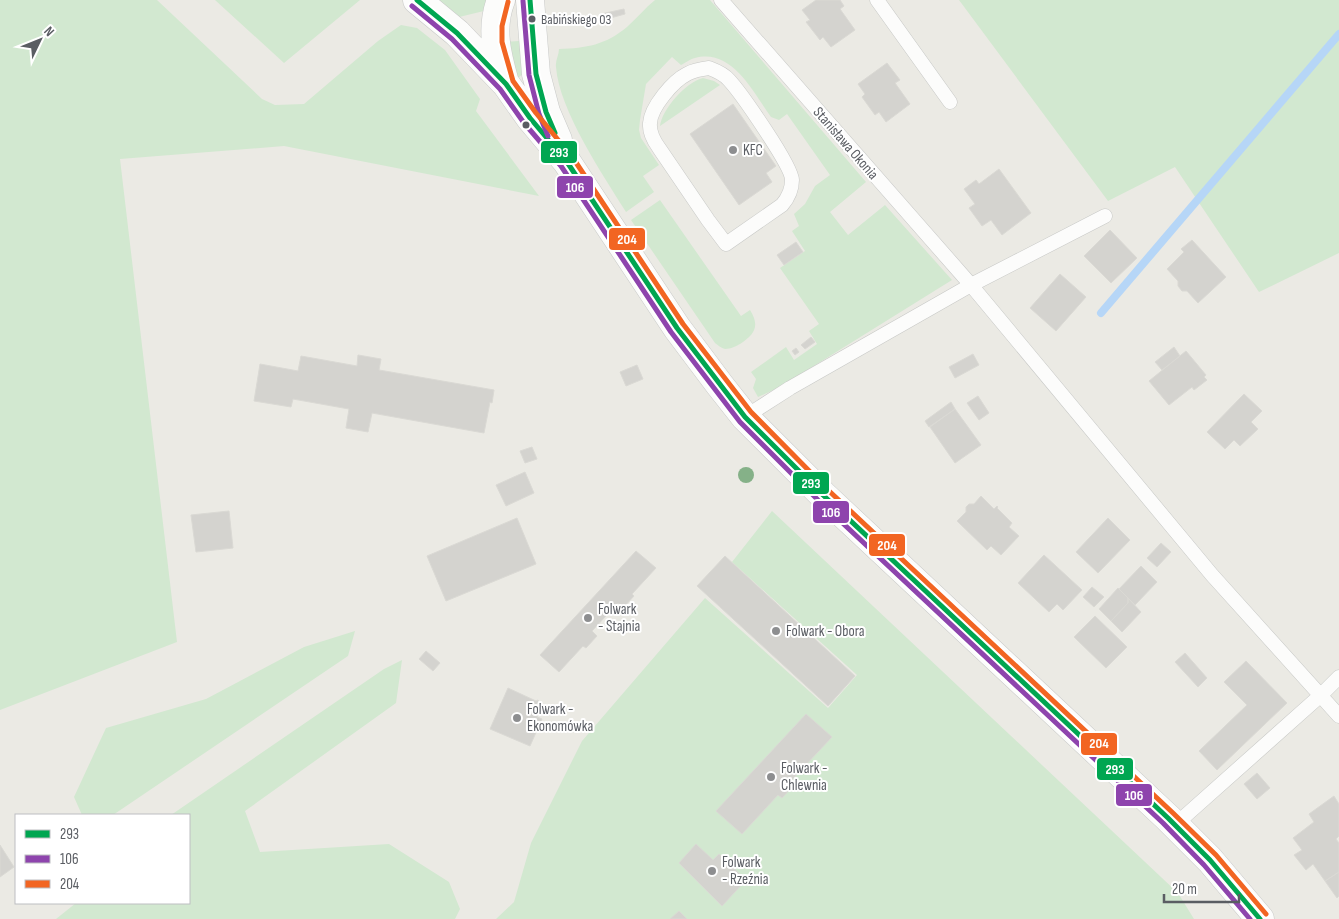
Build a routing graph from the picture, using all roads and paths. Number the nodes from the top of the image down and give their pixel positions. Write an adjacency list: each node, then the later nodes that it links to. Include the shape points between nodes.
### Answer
1 (417, 0): 6 (street, via 457,33)
2 (501, 0): 6 (street, via 495,43)
3 (530, 0): 8 (street, via 536,74 546,112)
4 (721, 0): 11 (lane, Stanisława Okonia)
5 (877, 0): 7 (lane)
6 (506, 84): 8 (street)
7 (950, 102)
8 (567, 162): 12 (street, via 677,328)
9 (1106, 216): 11 (lane)
10 (726, 244): 10 (lane, via 782,205 788,198 792,179 784,159 730,80 710,68 694,70 679,79 657,104 651,116 651,132 664,156)
11 (970, 285): 12 (lane); 14 (lane, Stanisława Okonia, via 1212,575)
12 (745, 417): 16 (street, via 823,495)
13 (1339, 677): 14 (lane)
14 (1321, 695): 15 (lane, Stanisława Okonia); 16 (lane)
15 (1339, 716)
16 (1175, 825): 17 (street)
17 (1260, 919)

